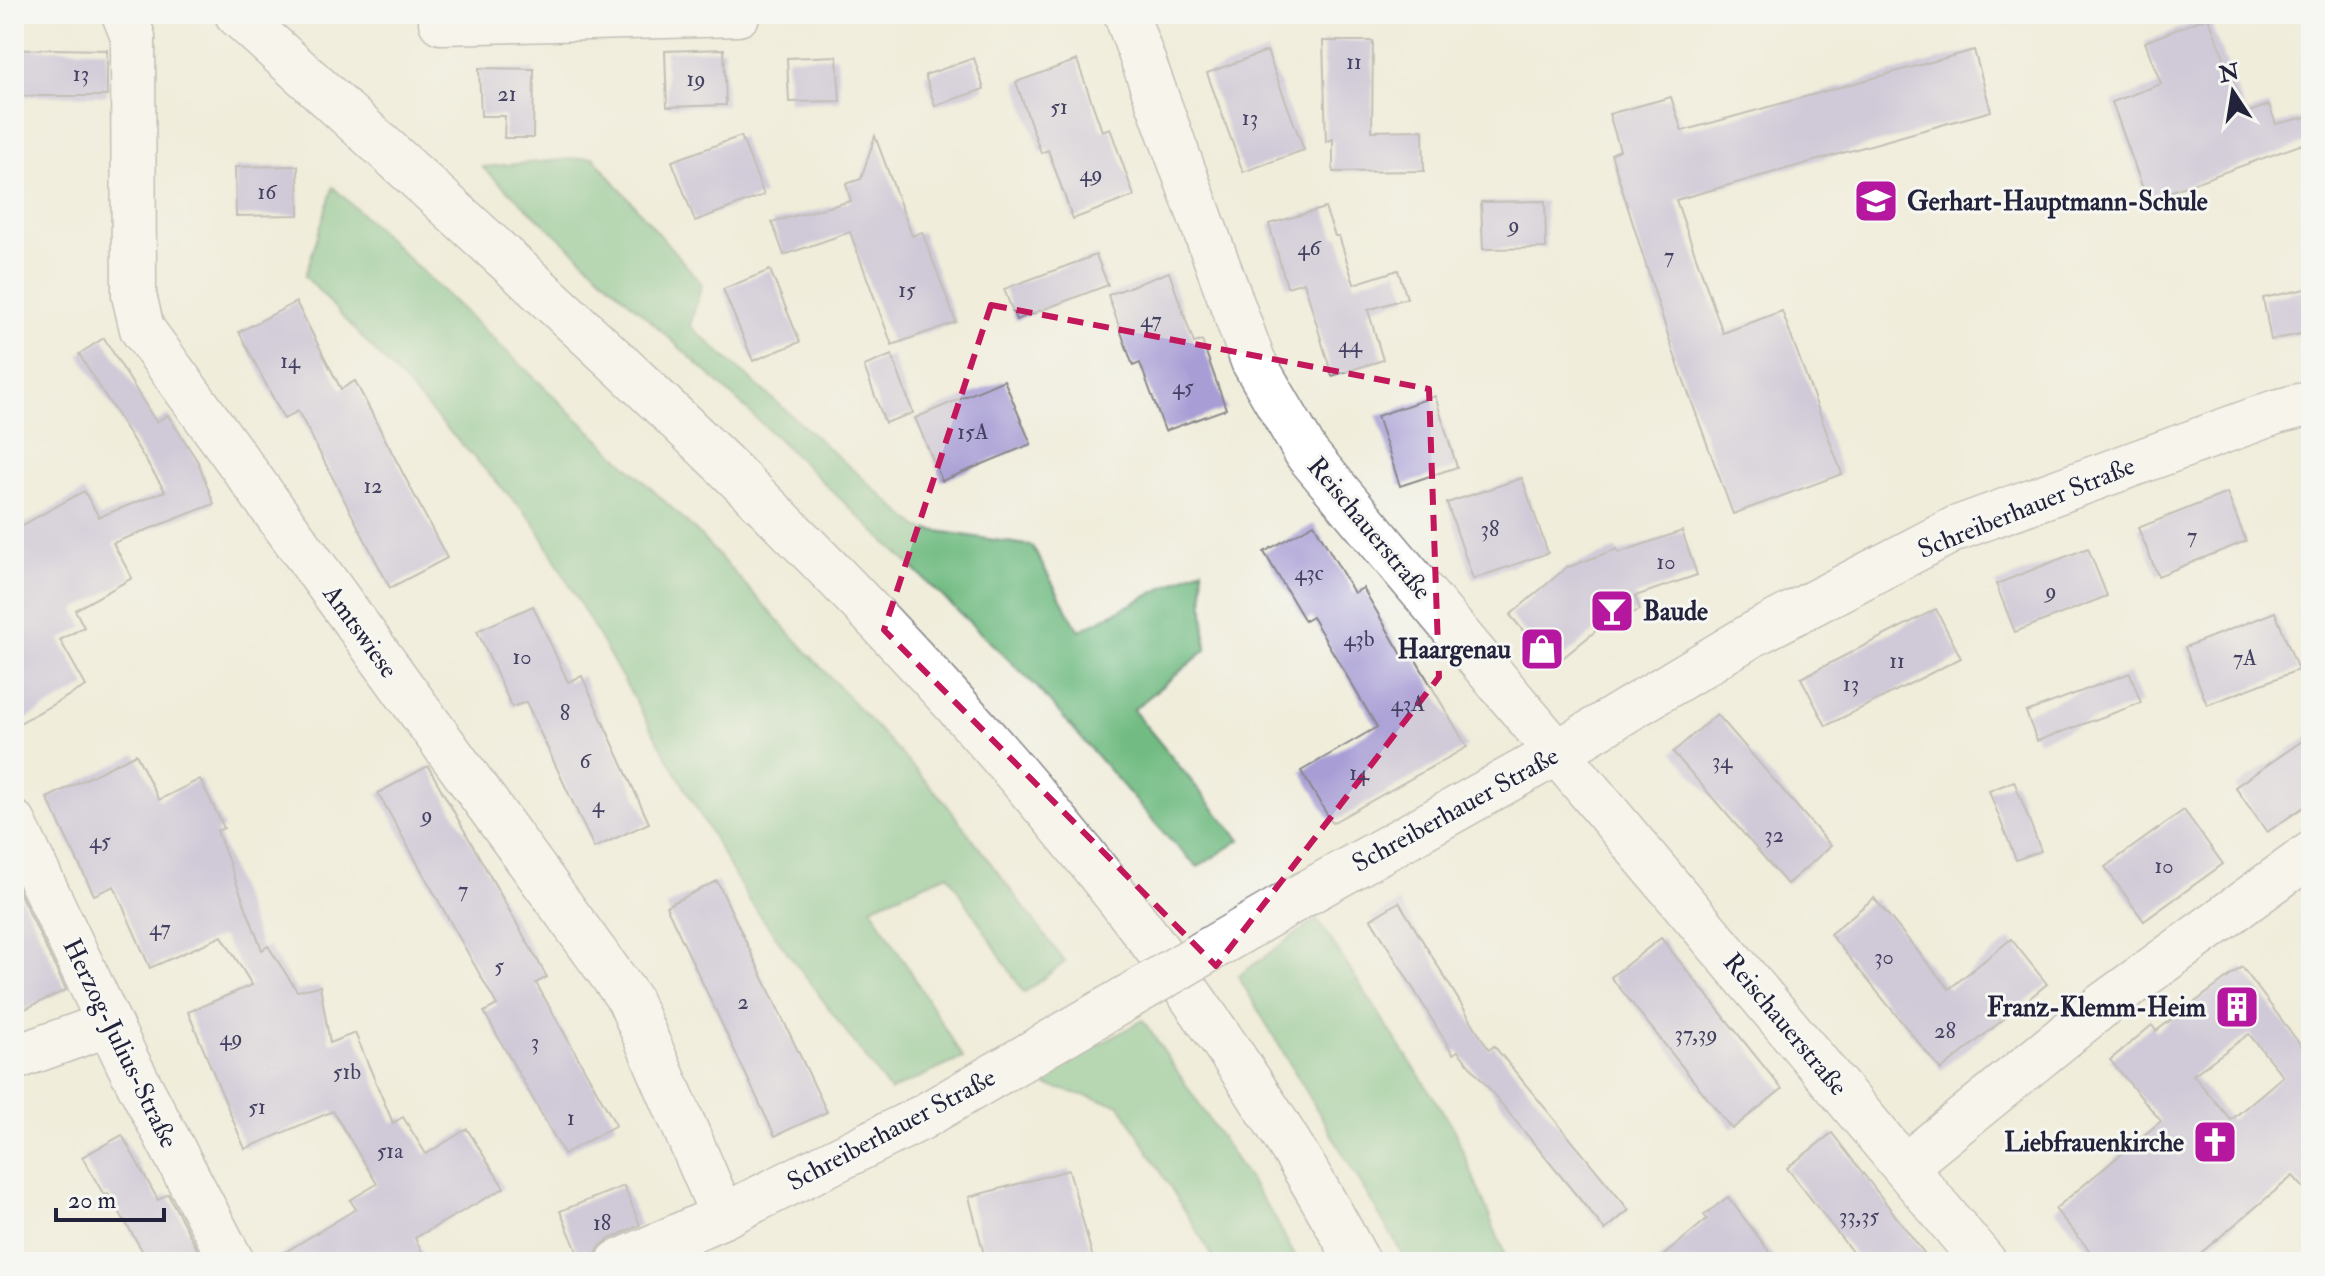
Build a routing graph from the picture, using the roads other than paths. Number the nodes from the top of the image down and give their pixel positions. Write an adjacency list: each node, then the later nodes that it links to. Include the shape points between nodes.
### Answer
1 (124, 14): 13 (main road, Amtswiese, via 133,37 134,295 142,329 629,999)
2 (738, 14): 5 (main road)
3 (1126, 14): 7 (main road, Reischauerstraße, via 1253,361 1307,454)
4 (250, 22): 16 (main road, via 759,498 996,748 1100,873 1203,1012 1266,1106)
5 (441, 22)
6 (2311, 403): 7 (main road, Schreiberhauer Straße, via 1955,529 1752,635)
7 (1558, 752): 12 (main road, Reischauerstraße); 13 (main road, Schreiberhauer Straße, bridge, via 921,1118)
8 (19, 845): 10 (main road, Herzog-Julius-Straße)
9 (2311, 854): 12 (main road, via 2103,1005)
10 (109, 1024): 11 (main road); 14 (main road, Herzog-Julius-Straße)
11 (14, 1058)
12 (1905, 1166): 17 (main road, Reischauerstraße)
13 (723, 1216): 15 (main road, Schreiberhauer Straße)
14 (232, 1262)
15 (619, 1262)
16 (1358, 1262)
17 (1984, 1262)

